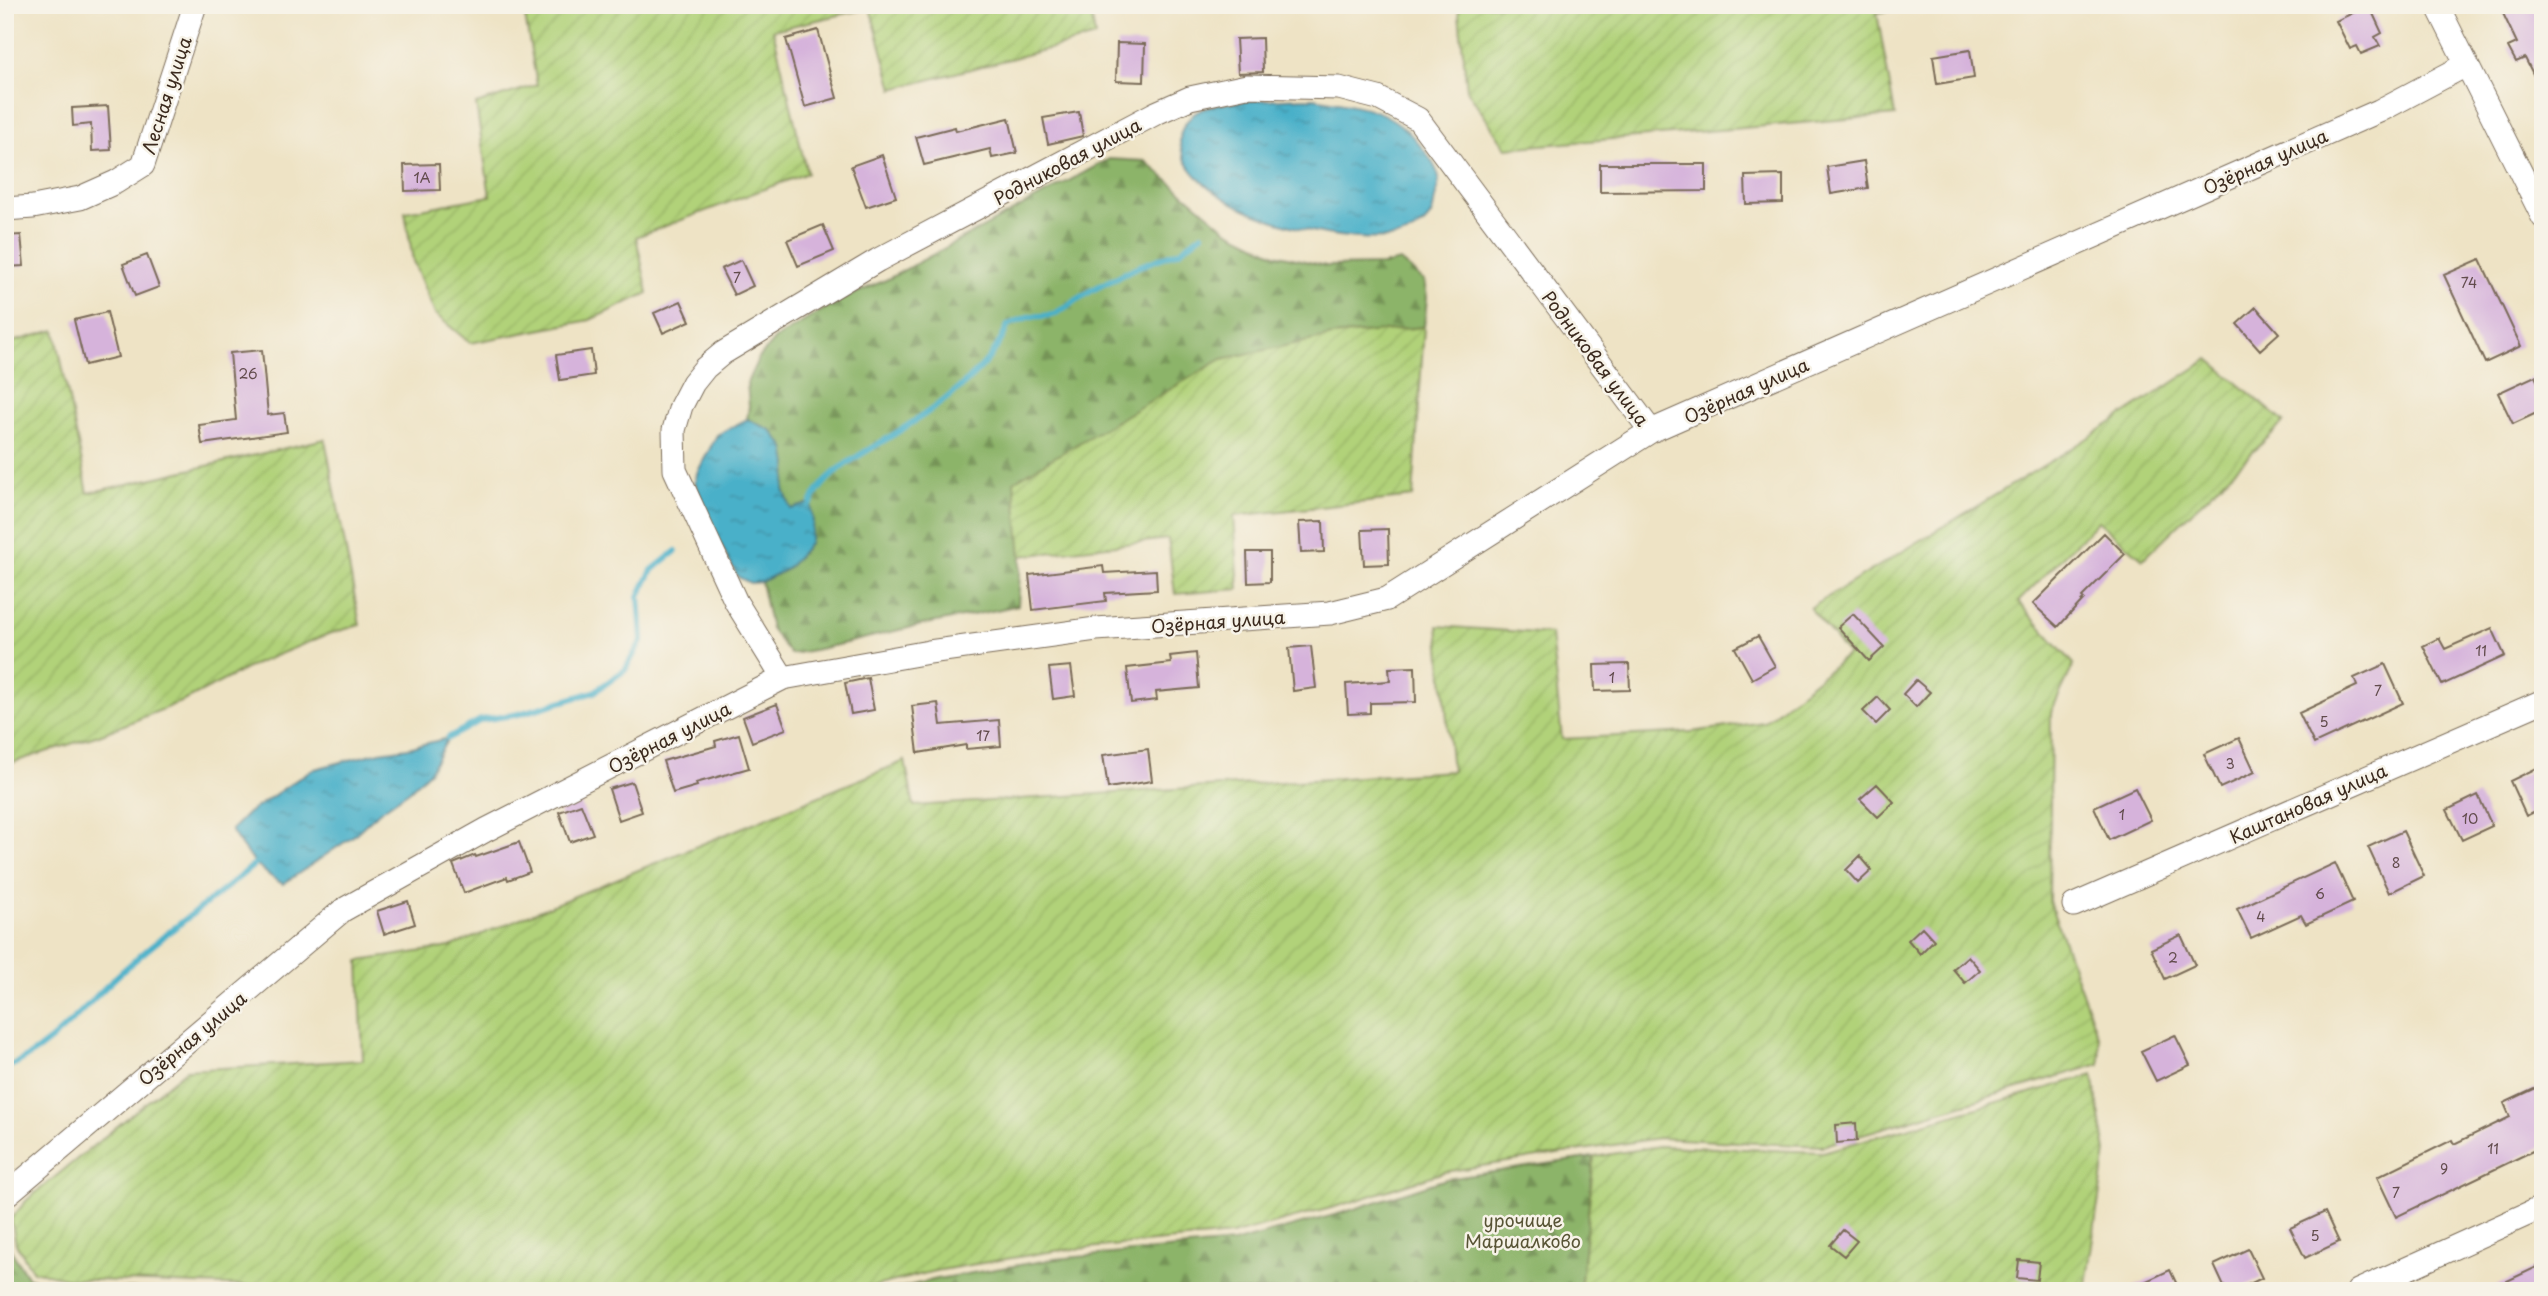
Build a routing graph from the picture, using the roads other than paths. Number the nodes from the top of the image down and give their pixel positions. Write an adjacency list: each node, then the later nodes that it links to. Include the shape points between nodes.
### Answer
1 (195, 5): 5 (street, Лесная улица, via 143,165 80,198)
2 (2437, 5): 3 (street)
3 (2466, 65): 4 (street); 6 (street, Озёрная улица, via 2379,111)
4 (2540, 207)
5 (5, 209)
6 (1651, 431): 7 (street, Озёрная улица, via 1387,599 1330,613 1083,631); 7 (street, Родниковая улица, via 1418,119 1378,98 1339,88 1247,86 1190,98 878,260 723,353 692,383 674,430 675,470 736,602)
7 (783, 678): 10 (street, Озёрная улица, via 486,830 343,910)
8 (2543, 701): 9 (street, Каштановая улица)
9 (2074, 905)
10 (5, 1196)
11 (2543, 1207): 12 (street)
12 (2358, 1291)

